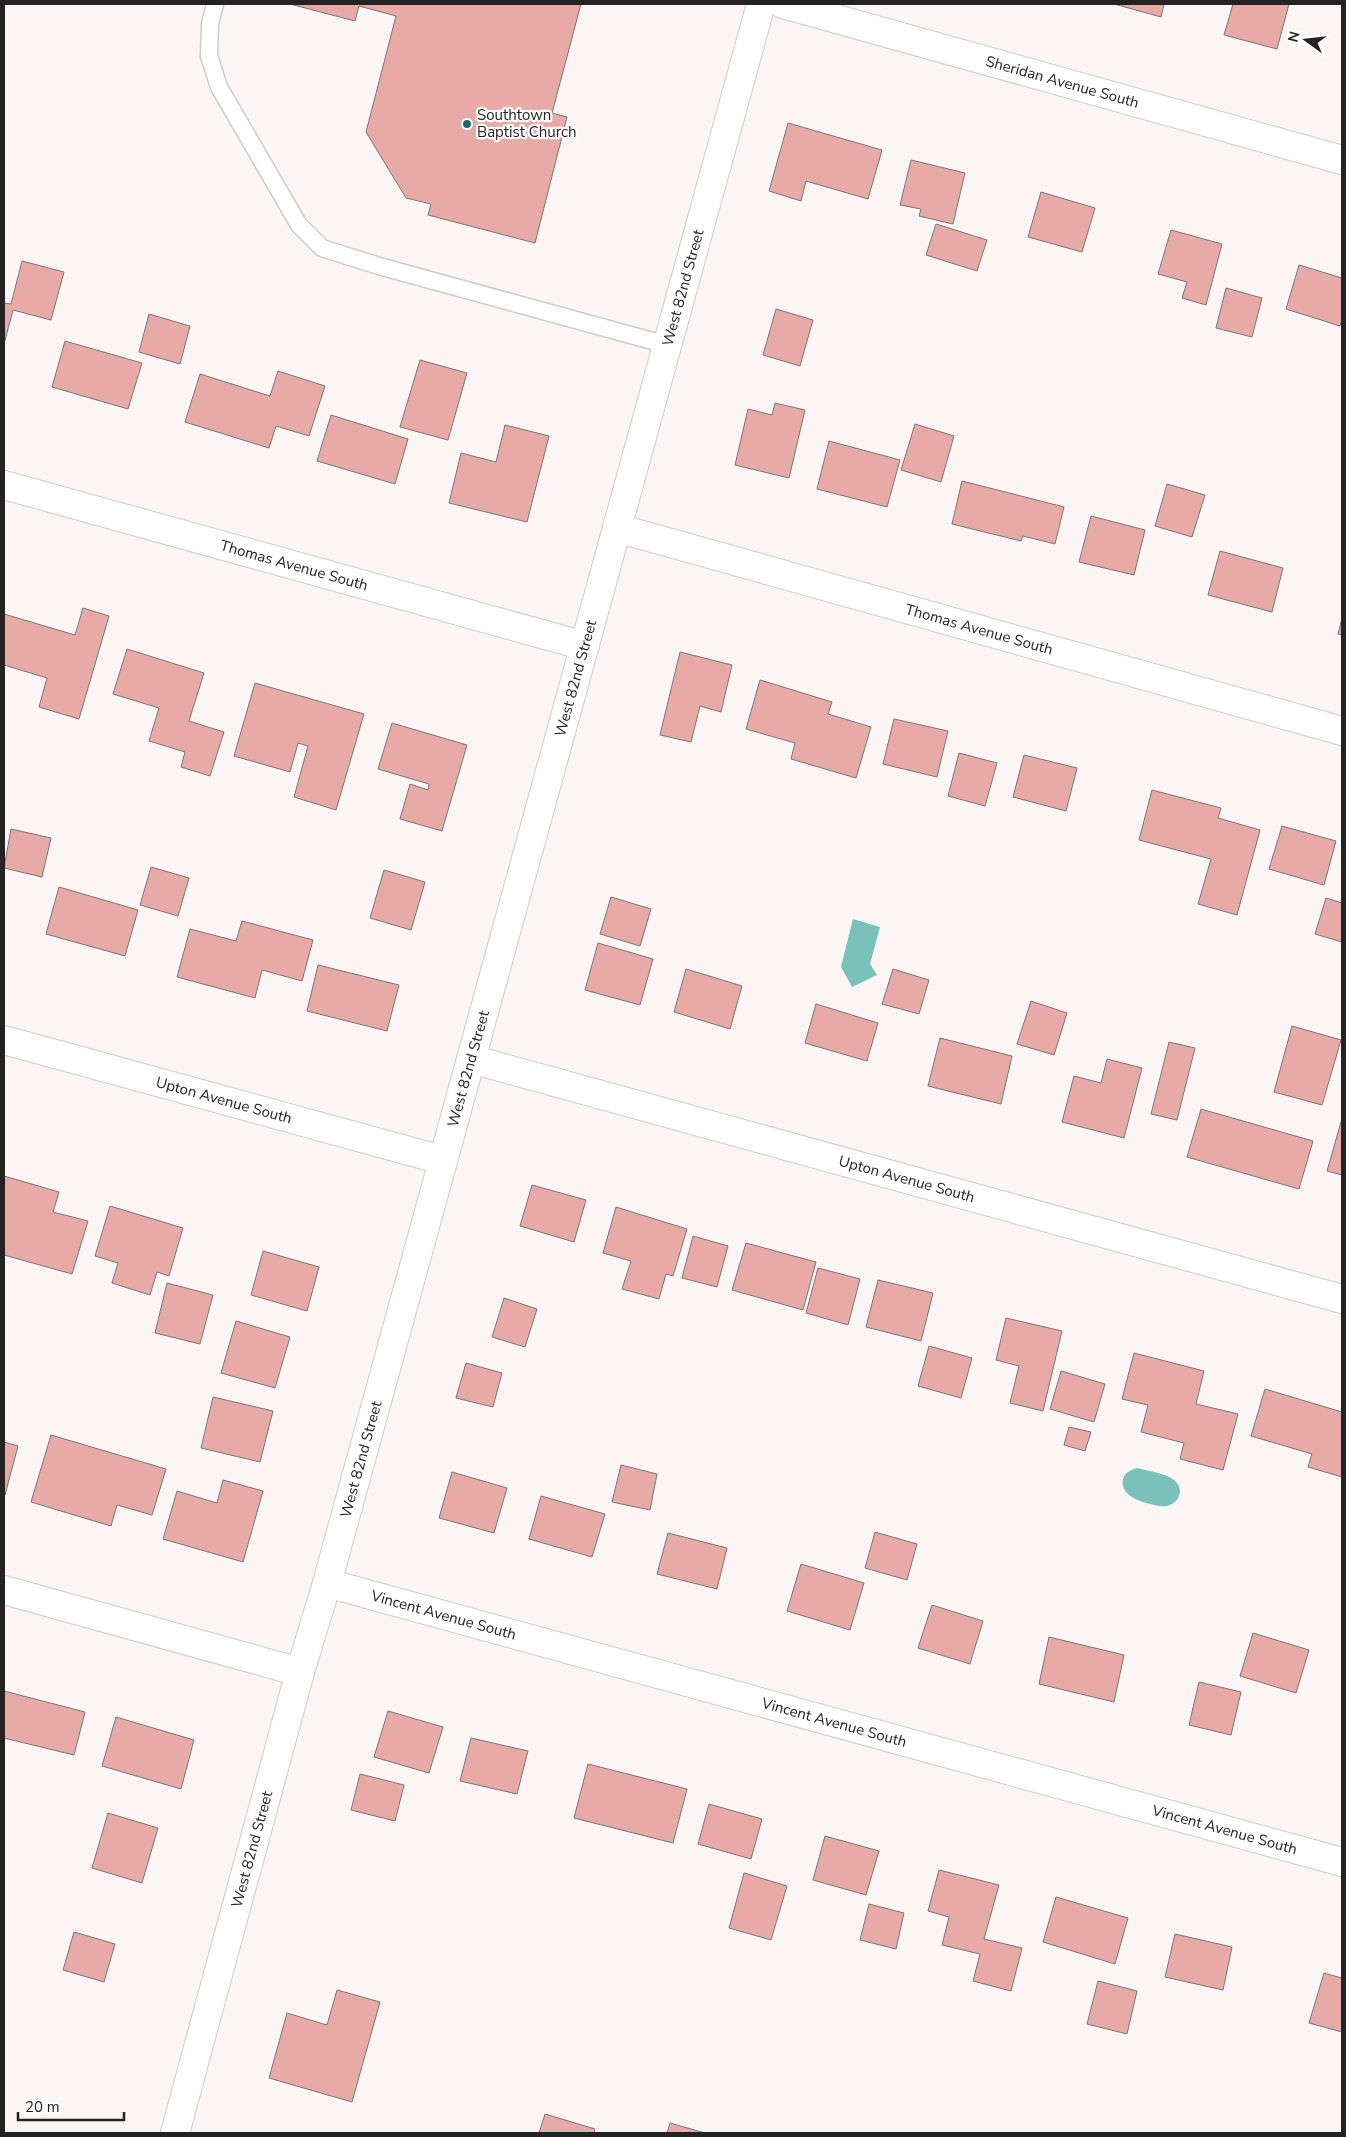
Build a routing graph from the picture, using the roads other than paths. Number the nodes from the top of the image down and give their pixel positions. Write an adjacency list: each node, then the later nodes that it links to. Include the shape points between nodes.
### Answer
1 (215, 4): 5 (lane, via 210,24 209,56 219,87 299,225 322,248)
2 (762, 4): 5 (street, West 82nd Street)
3 (783, 4): 4 (street, Sheridan Avenue South)
4 (1342, 160)
5 (667, 345): 7 (street, West 82nd Street)
6 (4, 485): 8 (street, Thomas Avenue South)
7 (617, 528): 8 (street, West 82nd Street); 9 (street, Thomas Avenue South)
8 (585, 646): 11 (street, West 82nd Street)
9 (1342, 731)
10 (4, 1040): 12 (street, Upton Avenue South)
11 (471, 1059): 12 (street, West 82nd Street); 13 (street, Upton Avenue South)
12 (442, 1160): 14 (street, West 82nd Street)
13 (1342, 1299)
14 (327, 1584): 16 (street, West 82nd Street); 17 (street, Vincent Avenue South)
15 (4, 1590): 16 (street)
16 (300, 1672): 18 (street, West 82nd Street)
17 (1342, 1862)
18 (175, 2133)

